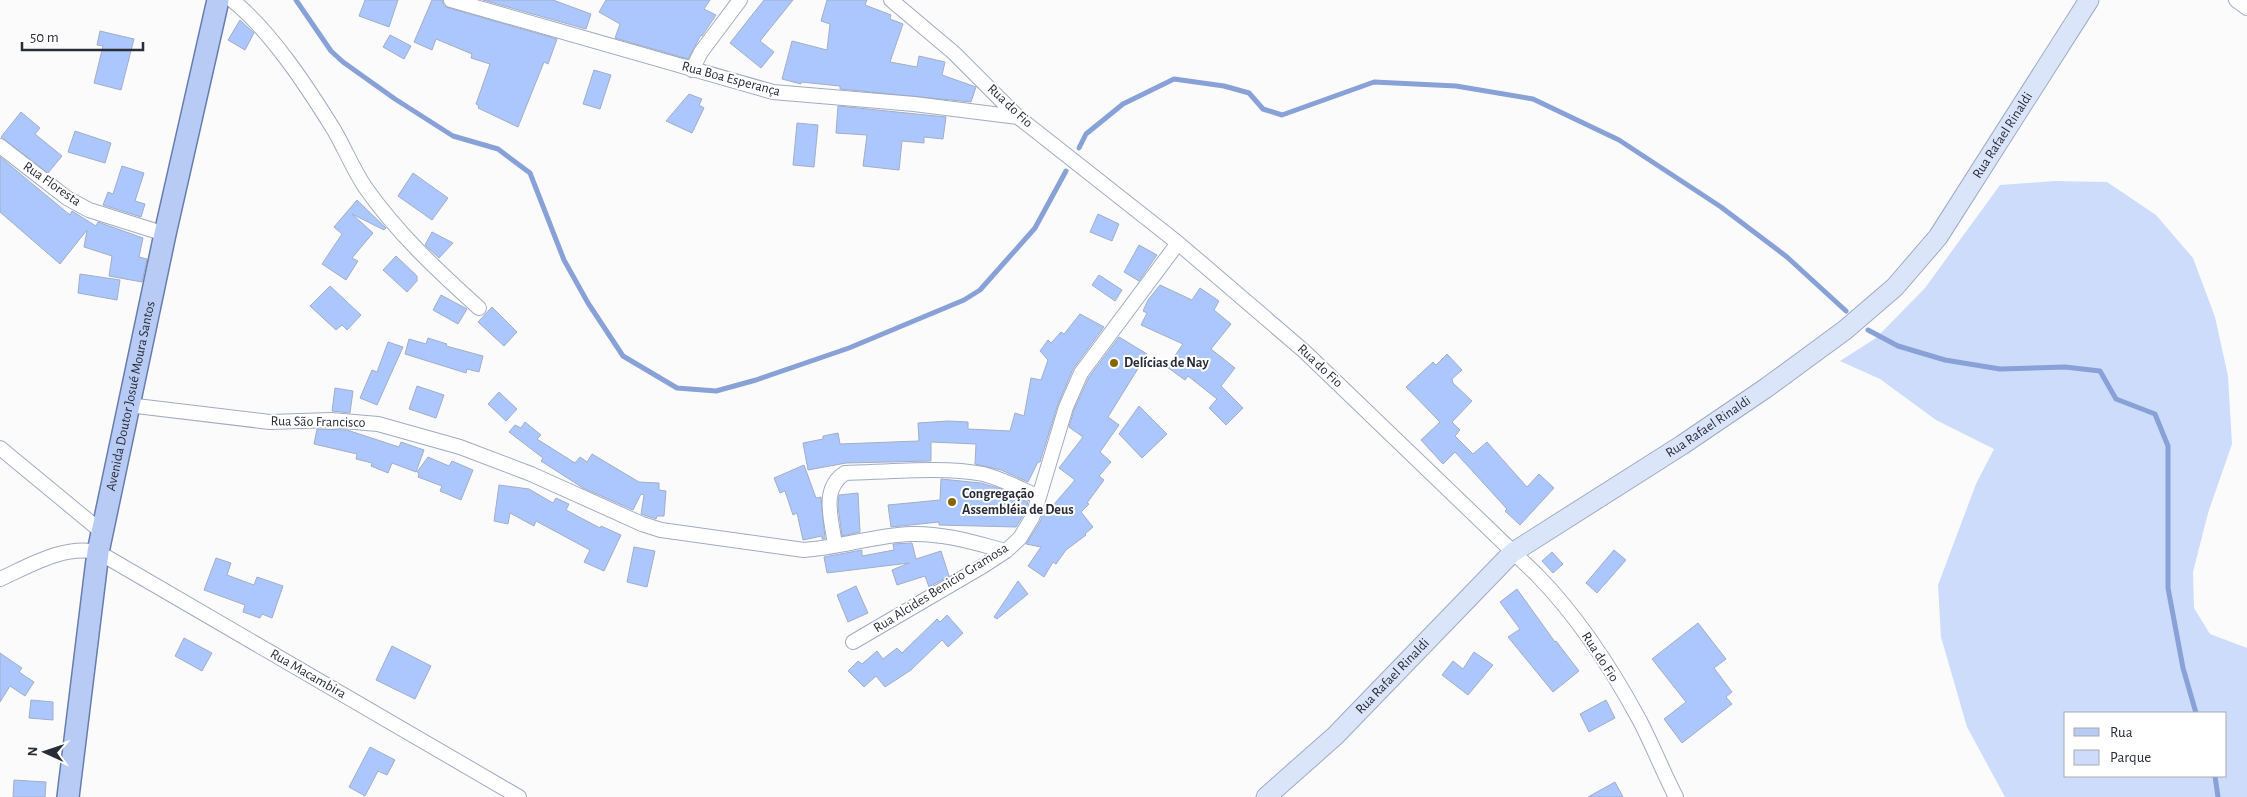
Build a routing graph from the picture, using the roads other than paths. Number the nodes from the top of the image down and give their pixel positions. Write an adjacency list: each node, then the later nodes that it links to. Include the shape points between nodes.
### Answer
1 (218, 0): 12 (main road, Avenida Doutor Josué Moura Santos)
2 (232, 0): 14 (street, via 273,41 334,130 365,187 426,260)
3 (451, 0): 9 (street, Rua Boa Esperança)
4 (740, 0): 9 (street)
5 (890, 0): 10 (street, Rua do Fio, via 954,53)
6 (2089, 0): 21 (street, Rua Rafael Rinaldi, via 1938,237 1895,287 1845,330 1766,388)
7 (2236, 0): 8 (street)
8 (2247, 8)
9 (692, 70): 10 (street, Rua Boa Esperança, via 789,94 914,104)
10 (1018, 117): 13 (street, Rua do Fio)
11 (0, 146): 12 (street, Rua Floresta, via 67,198 90,210)
12 (165, 234): 15 (main road, Avenida Doutor Josué Moura Santos)
13 (1178, 243): 17 (street, Rua Alcides Benicio Gramosa, via 1081,373 1066,407); 21 (street, Rua do Fio, via 1304,351)
14 (479, 308)
15 (128, 405): 18 (main road, Avenida Doutor Josué Moura Santos); 19 (street, Rua São Francisco, via 270,422 331,420 378,424 460,447 661,530 804,550)
16 (0, 448): 18 (street, Rua Macambira)
17 (1039, 498): 19 (street, via 980,474 931,471 845,473 836,479 828,494); 20 (street, Rua Alcides Benicio Gramosa, via 1020,538)
18 (100, 542): 22 (street, via 85,549 59,553); 24 (main road, Avenida Doutor Josué Moura Santos); 25 (street, Rua Macambira)
19 (835, 545): 20 (street, Rua São Francisco, via 909,534 934,534)
20 (1006, 551): 23 (street, Rua Alcides Benicio Gramosa)
21 (1512, 553): 26 (street, Rua Rafael Rinaldi, via 1335,736); 27 (street, Rua do Fio, via 1555,593 1595,646 1640,721)
22 (0, 579)
23 (853, 642)
24 (68, 797)
25 (519, 797)
26 (1266, 797)
27 (1676, 797)

